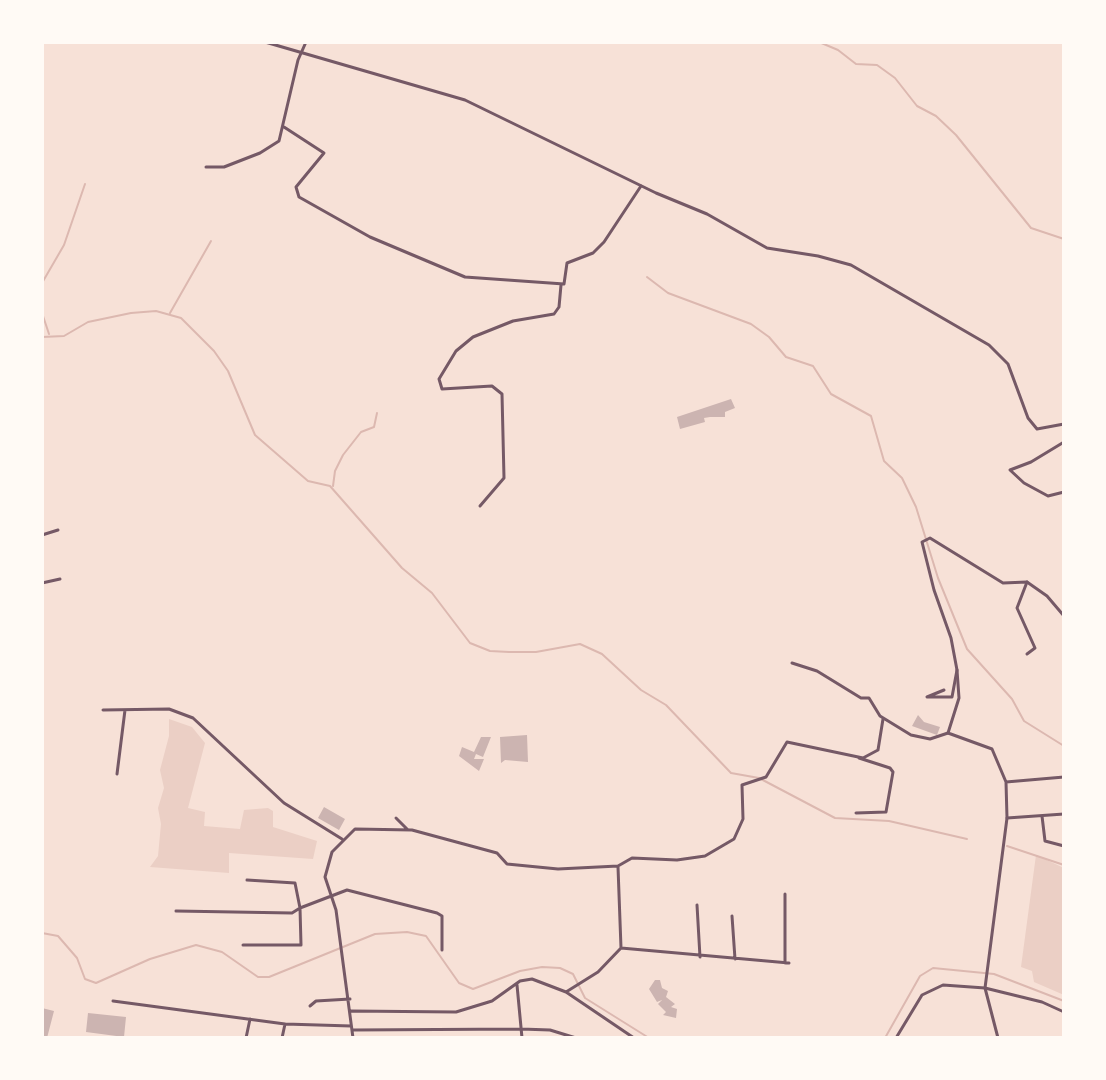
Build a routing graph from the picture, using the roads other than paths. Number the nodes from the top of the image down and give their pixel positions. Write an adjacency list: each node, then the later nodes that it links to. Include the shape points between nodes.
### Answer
1 (265, 42): 3 (street)
2 (306, 42): 3 (street)
3 (302, 52): 4 (street); 6 (street, via 465,100)
4 (284, 127): 5 (street, via 272,147 224,167); 7 (street, via 324,153 295,190 321,210 455,275)
5 (206, 167)
6 (641, 186): 7 (street, via 604,242 593,253 567,263); 8 (street, via 707,214 767,248 836,260 862,271 997,352 1008,364 1037,429)
7 (561, 285): 11 (street, via 554,314 513,321 473,337 456,351 439,379 442,389 492,386 502,394 504,478)
8 (1064, 424)
9 (1064, 442): 10 (street, via 1010,470 1048,496)
10 (1064, 492)
11 (480, 506)
12 (58, 530): 13 (street)
13 (42, 535)
14 (60, 579): 16 (street)
15 (1027, 582): 17 (street); 18 (street, via 1017,608 1035,648); 20 (street, via 998,580 924,539)
16 (42, 583)
17 (1064, 616)
18 (1027, 654)
19 (792, 663): 24 (street, via 869,698)
20 (957, 670): 21 (street, via 952,697 927,697); 25 (street, via 959,693)
21 (944, 690)
22 (103, 710): 23 (street)
23 (125, 710): 27 (street); 36 (street, via 169,709 193,718 284,803)
24 (883, 719): 25 (street, via 921,738); 26 (street, via 878,750)
25 (948, 733): 29 (street, via 992,749)
26 (859, 758): 30 (street, via 893,772 886,812); 38 (street, via 790,742 762,781 742,785 742,824 718,852 677,860 632,858)
27 (117, 774)
28 (1064, 777): 29 (street)
29 (1006, 782): 34 (street)
30 (856, 813)
31 (1064, 814): 32 (street)
32 (1042, 816): 34 (street); 37 (street, via 1045,841)
33 (396, 818): 35 (street)
34 (1007, 818): 52 (street)
35 (408, 830): 36 (street, via 363,827); 38 (street, via 497,853 507,864 558,869)
36 (342, 839): 41 (street, via 326,869)
37 (1064, 846)
38 (618, 866): 47 (street)
39 (247, 880): 43 (street, via 295,883)
40 (785, 894): 50 (street, via 787,963)
41 (330, 896): 43 (street); 48 (street, via 347,890 437,913 442,916); 54 (street)
42 (697, 905): 49 (street)
43 (300, 908): 44 (street, via 292,913); 46 (street, via 301,945)
44 (176, 911)
45 (732, 916): 50 (street)
46 (243, 945)
47 (621, 948): 49 (street); 53 (street, via 608,964)
48 (442, 950)
49 (700, 957): 50 (street)
50 (735, 959)
51 (517, 985): 53 (street, via 532,979); 57 (street, via 492,1001 456,1012); 62 (street)
52 (985, 988): 58 (street); 69 (street, via 933,987 917,1001); 70 (street)
53 (566, 992): 68 (street)
54 (350, 999): 56 (street); 57 (street)
55 (113, 1001): 59 (street)
56 (310, 1006)
57 (351, 1011): 61 (street)
58 (1064, 1012)
59 (250, 1019): 60 (street); 63 (street)
60 (285, 1024): 61 (street); 64 (street)
61 (353, 1028): 62 (street); 65 (street)
62 (521, 1029): 66 (street); 67 (street)
63 (246, 1038)
64 (282, 1038)
65 (353, 1038)
66 (522, 1038)
67 (576, 1038)
68 (634, 1038)
69 (896, 1038)
70 (998, 1038)

